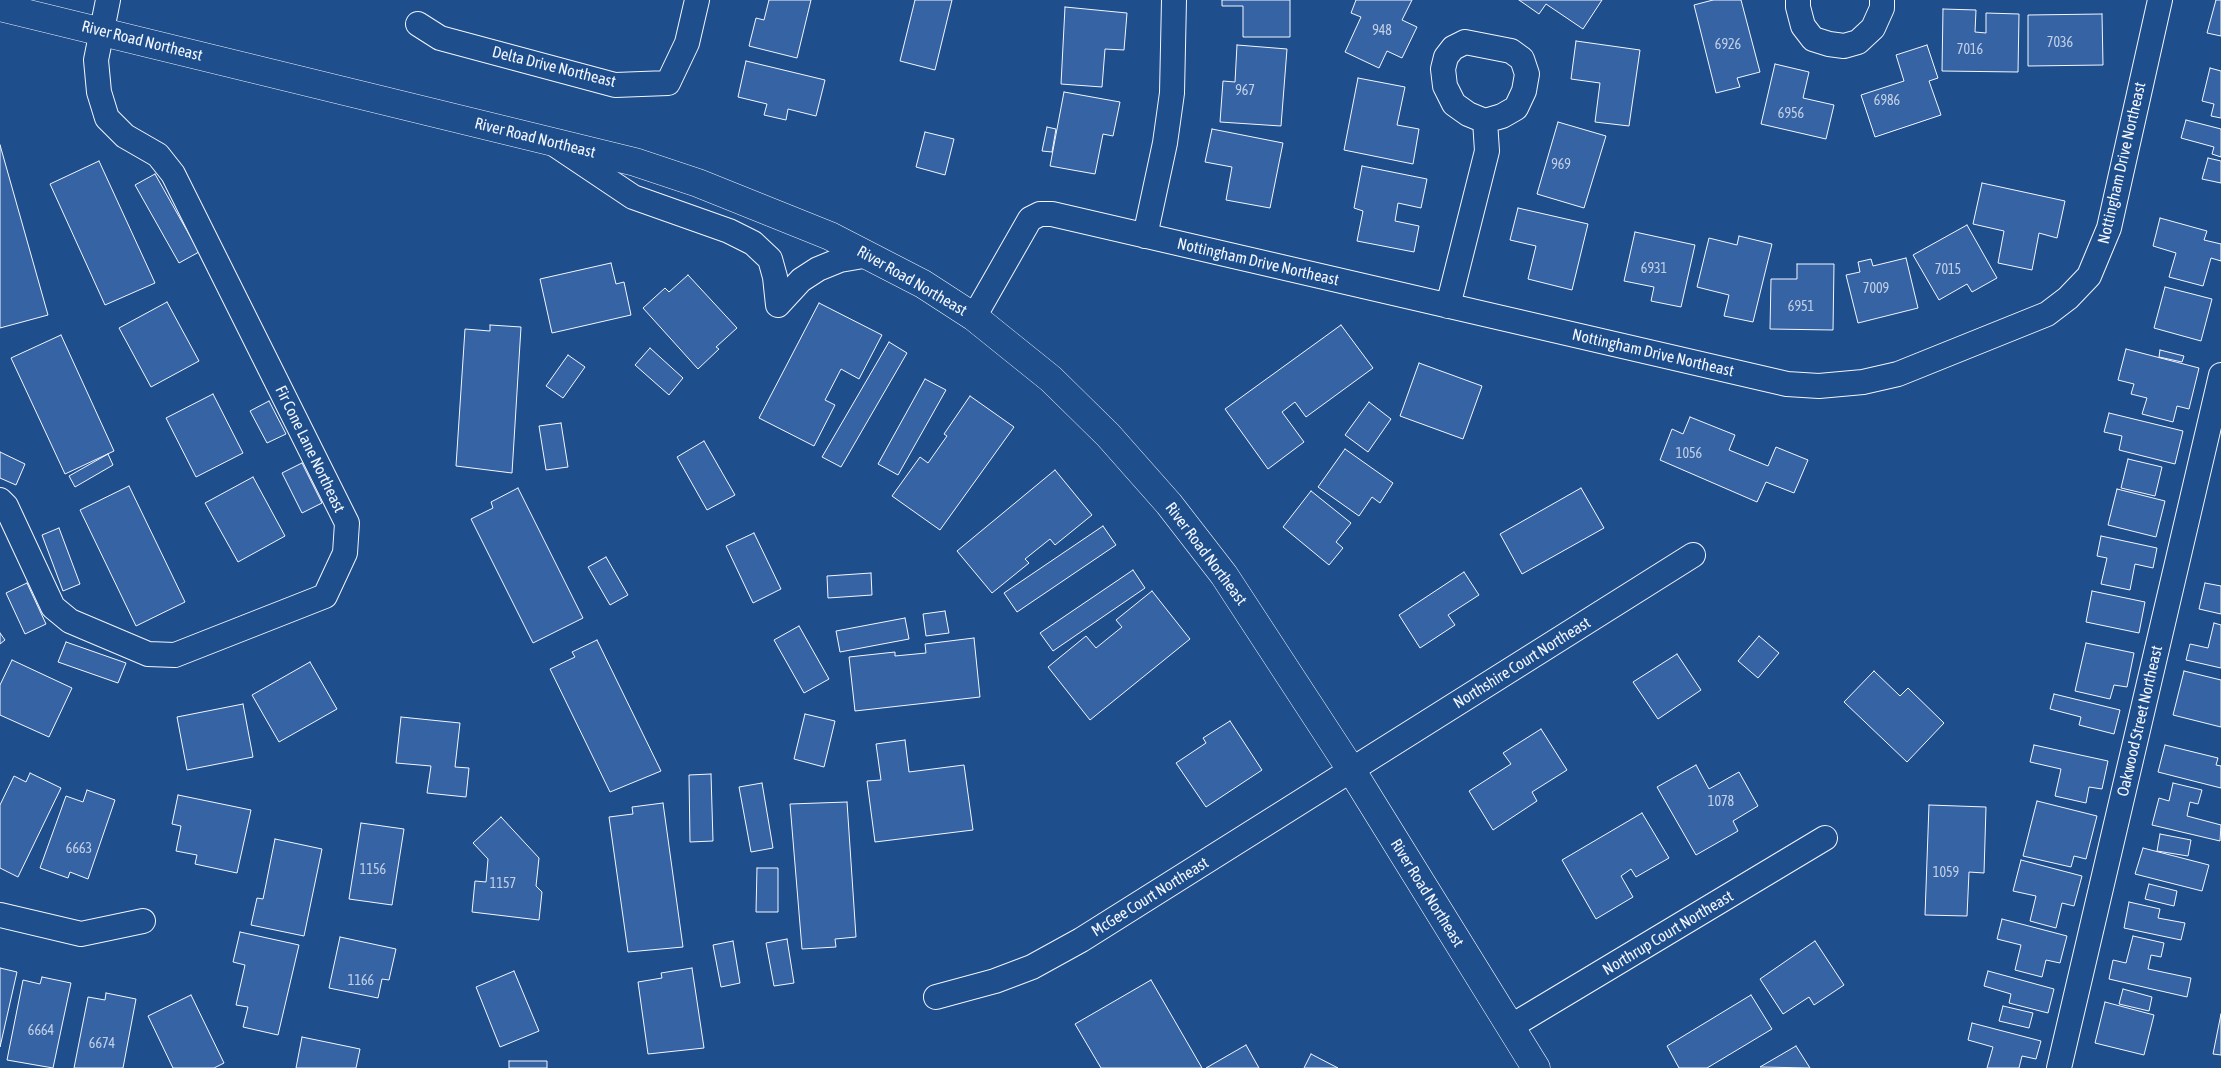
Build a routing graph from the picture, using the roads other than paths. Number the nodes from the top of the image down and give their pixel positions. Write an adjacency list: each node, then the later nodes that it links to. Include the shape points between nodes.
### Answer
1 (108, 0): 9 (street, Fir Cone Lane Northeast)
2 (697, 0): 8 (street, Delta Drive Northeast, via 687,43 668,83 615,85 440,38)
3 (1174, 0): 12 (street, via 1172,93 1166,143)
4 (1798, 0): 5 (street, via 1803,26 1813,39 1844,46 1858,42 1873,28)
5 (1882, 0)
6 (2160, 0): 14 (street, Nottingham Drive Northeast, via 2106,236 2089,276 2068,298 2046,314 1898,374 1863,382 1819,386 1787,384)
7 (0, 7): 9 (main road, River Road Northeast)
8 (418, 24)
9 (100, 31): 11 (main road, River Road Northeast); 17 (street, Fir Cone Lane Northeast, via 96,60 99,92 107,118 125,136 158,155 173,174 347,524 344,553 325,596 175,655 148,654 70,621 53,607 6,506)
10 (1485, 120): 14 (street, via 1487,151)
11 (550, 141): 13 (main road, River Road Northeast, via 635,162 698,183); 13 (street, via 633,197 729,231 753,243 770,259 776,278 778,305 801,280 818,269 840,260)
12 (1145, 236): 14 (street, Nottingham Drive Northeast); 15 (street, Nottingham Drive Northeast, via 1040,214 1030,219)
13 (869, 255): 15 (main road, River Road Northeast)
14 (1448, 306)
15 (974, 317): 19 (main road, River Road Northeast, via 1051,379 1108,435 1169,504 1224,575)
16 (2221, 375): 26 (street, Oakwood Street Northeast)
17 (0, 500)
18 (1693, 555): 19 (street, Northshire Court Northeast)
19 (1352, 771): 23 (street, McGee Court Northeast, via 1032,968); 24 (main road, River Road Northeast)
20 (1825, 838): 24 (street, Northrup Court Northeast)
21 (0, 915): 22 (street, via 81,934)
22 (143, 921)
23 (936, 997)
24 (1510, 1027): 25 (main road, River Road Northeast)
25 (1536, 1068)
26 (2059, 1068)

